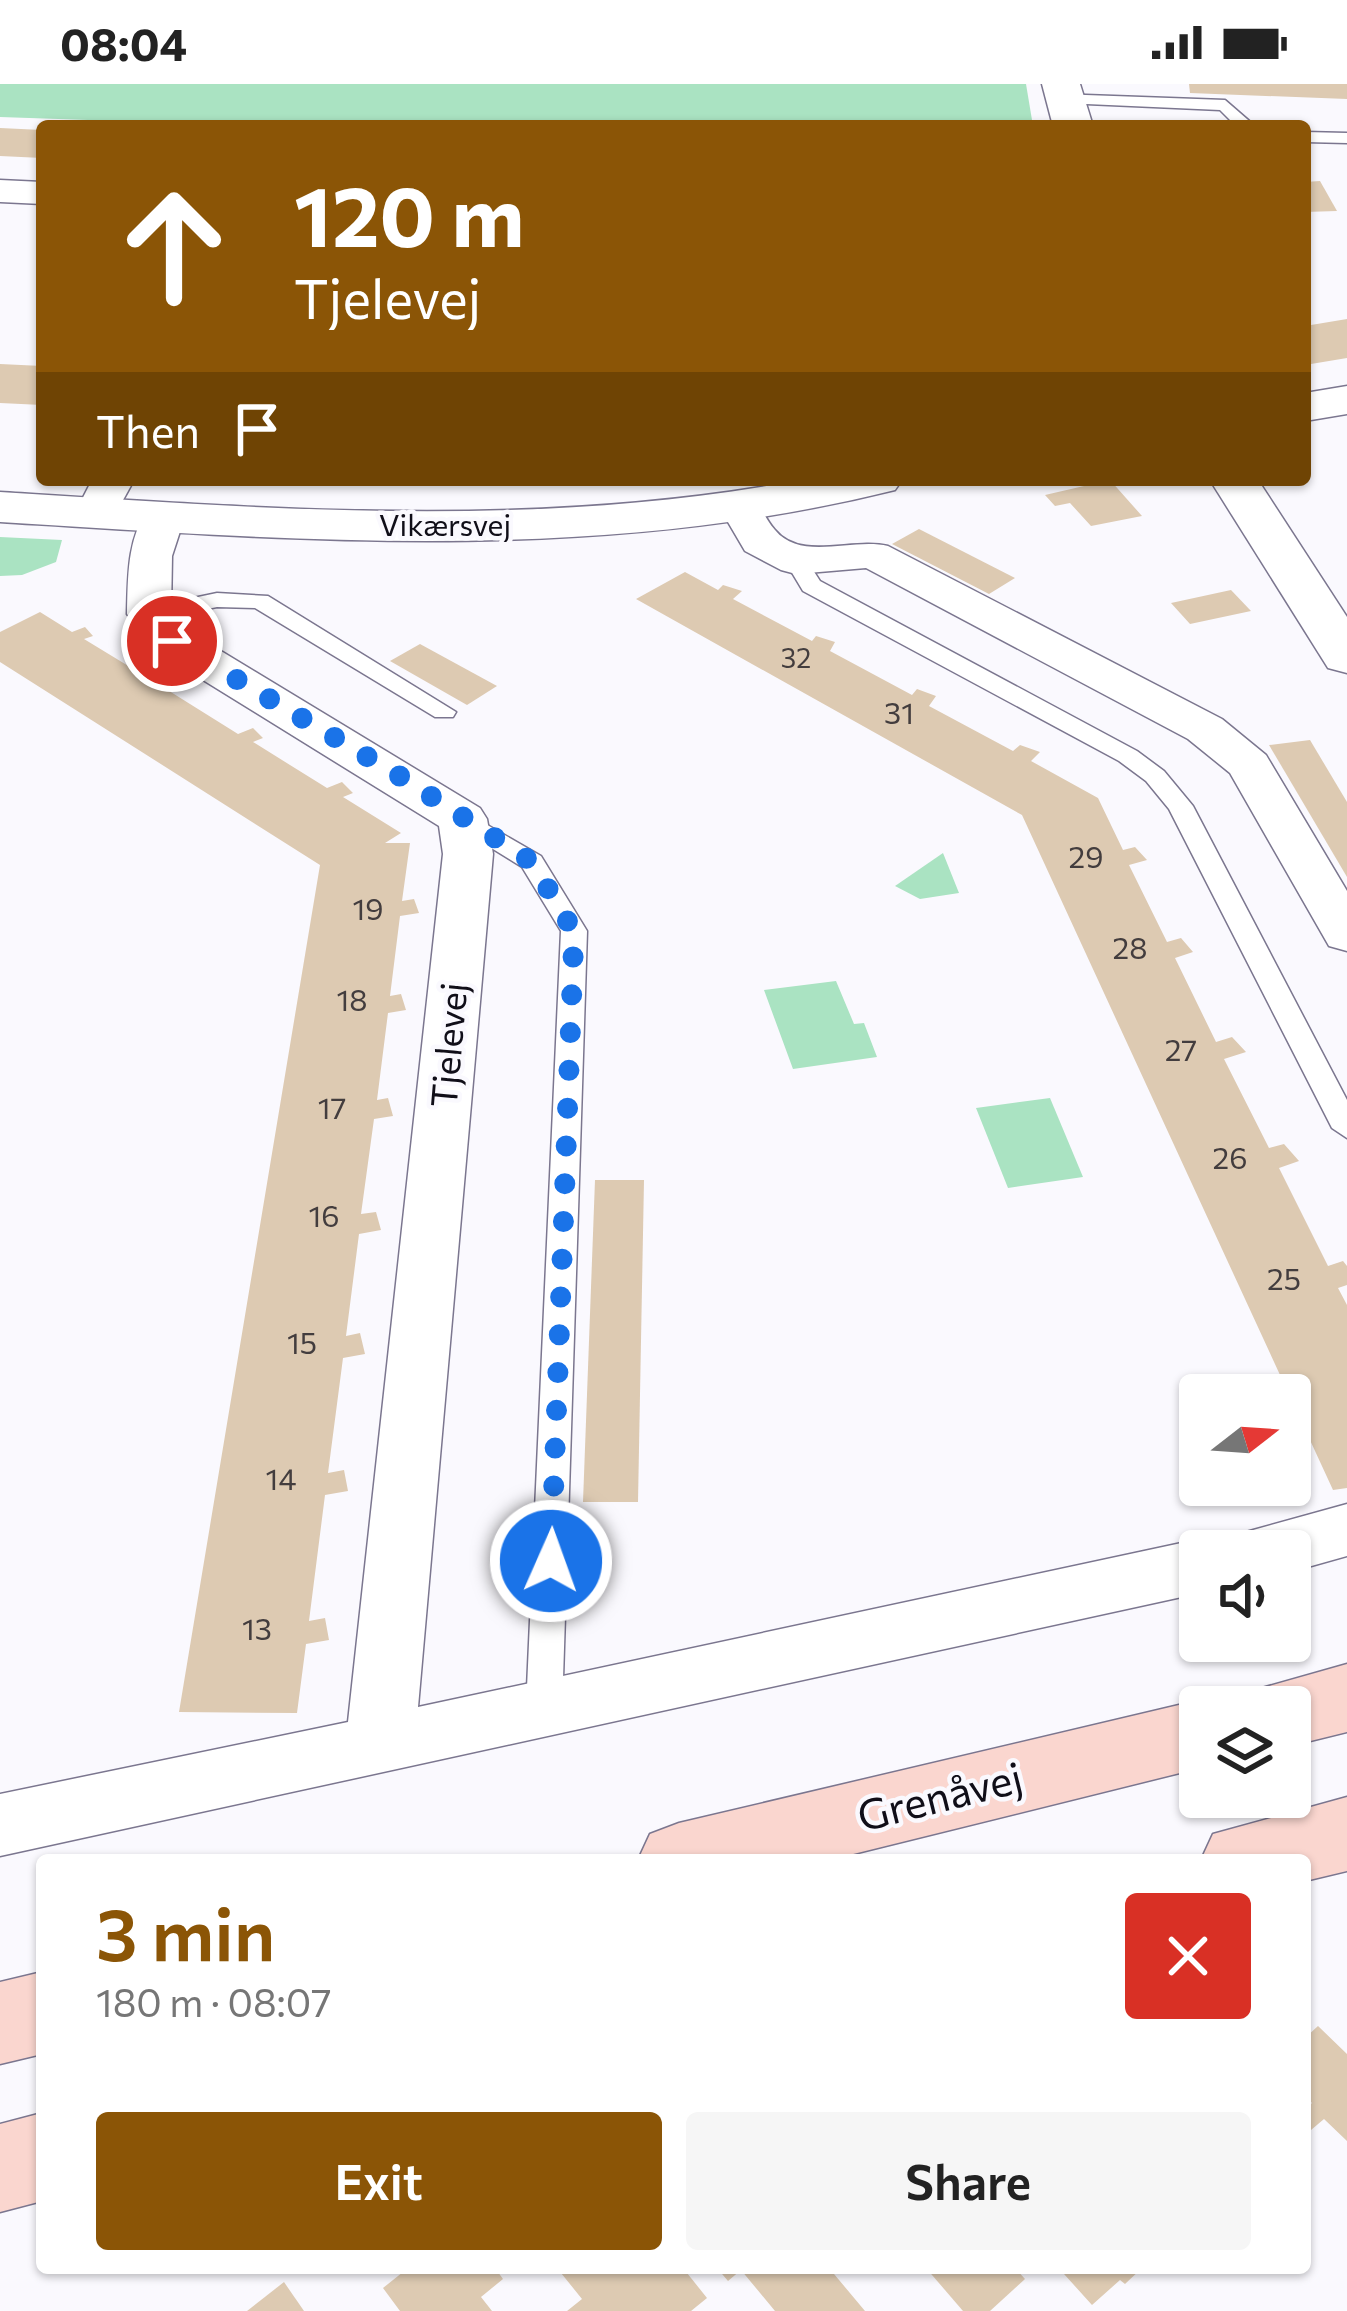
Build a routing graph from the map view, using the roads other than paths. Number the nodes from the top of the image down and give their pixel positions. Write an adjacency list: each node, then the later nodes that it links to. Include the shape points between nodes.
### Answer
1 (1066, 103): 2 (lane, via 1225,105)
2 (1240, 120)
3 (1311, 136): 4 (lane)
4 (1347, 138)
5 (0, 191): 6 (street)
6 (36, 193)
7 (1347, 400): 8 (street)
8 (1311, 406)
9 (1238, 486): 17 (street)
10 (787, 488): 12 (street, Vikærsvej)
11 (104, 496): 13 (street, Vikærsvej); 14 (street, Vikærsvej)
12 (739, 505): 14 (street, Vikærsvej, via 511,527); 15 (street, via 760,542)
13 (0, 507)
14 (164, 516): 16 (street, via 150,556)
15 (796, 561): 20 (street, via 874,555 1205,729 1250,765); 21 (lane, via 811,586 1155,776 1180,806)
16 (149, 614): 18 (lane, via 260,601); 19 (street, via 172,641)
17 (1339, 630)
18 (444, 712)
19 (463, 819): 27 (lane, via 532,862 574,932); 29 (street, Tjelevej, via 468,854)
20 (1347, 934)
21 (1347, 1128)
22 (1347, 1530): 23 (street)
23 (1311, 1540)
24 (1179, 1571): 27 (street)
25 (1347, 1698): 26 (main road)
26 (1311, 1707)
27 (544, 1710): 29 (street)
28 (1179, 1739): 32 (main road, Grenåvej)
29 (380, 1745): 30 (street)
30 (0, 1825)
31 (1347, 1834): 33 (main road)
32 (704, 1854)
33 (1266, 1854)
34 (36, 2014): 35 (main road)
35 (0, 2023)
36 (36, 2159): 37 (main road)
37 (0, 2168)

